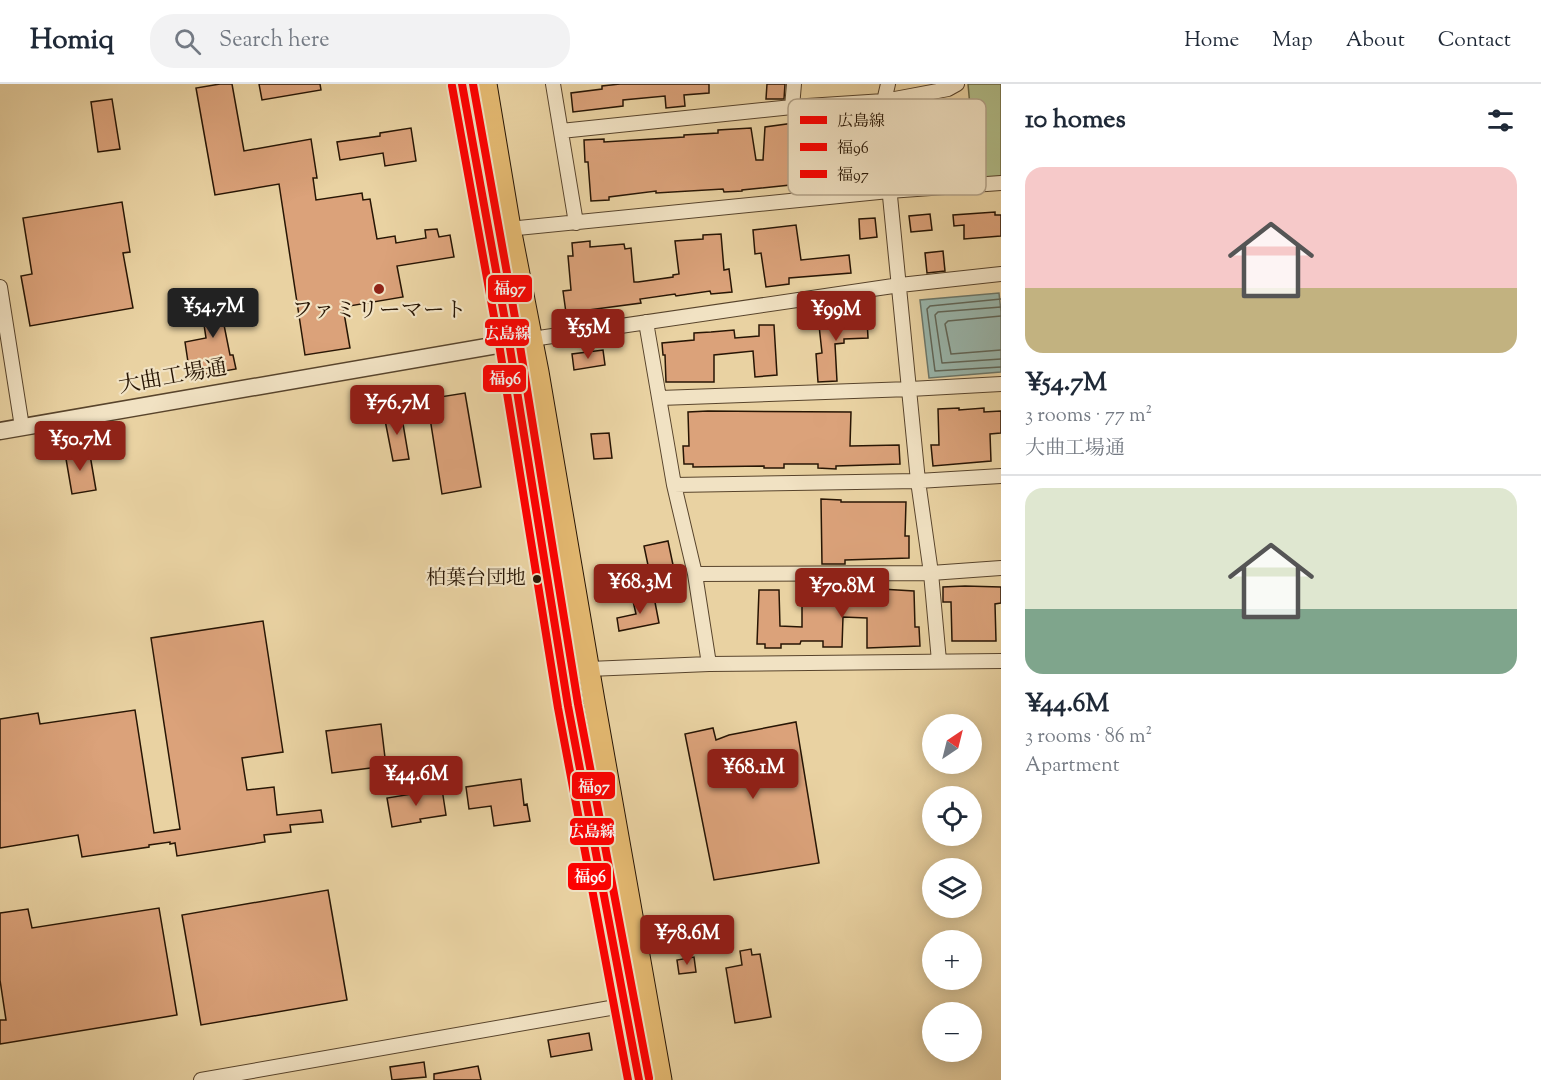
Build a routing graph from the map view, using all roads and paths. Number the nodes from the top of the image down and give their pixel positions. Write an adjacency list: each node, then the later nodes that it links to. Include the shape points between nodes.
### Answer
1 (462, 84): 18 (highway)
2 (486, 84): 17 (highway)
3 (553, 84): 11 (street)
4 (794, 84): 7 (street)
5 (888, 84): 8 (street)
6 (957, 84): 9 (street)
7 (793, 99)
8 (884, 99)
9 (895, 99)
10 (788, 107): 11 (street)
11 (561, 131): 16 (street)
12 (1001, 183): 13 (street)
13 (986, 184)
14 (850, 195): 16 (street)
15 (889, 195): 20 (street)
16 (576, 223): 17 (street)
17 (510, 228): 18 (street); 23 (highway)
18 (488, 231): 24 (highway)
19 (1001, 274): 20 (street)
20 (900, 285): 22 (street); 26 (street)
21 (0, 287): 28 (street)
22 (646, 322): 23 (street); 27 (street)
23 (532, 339): 24 (street, 大曲工場通); 39 (highway)
24 (509, 342): 28 (street, 大曲工場通); 40 (highway)
25 (1001, 384): 26 (street)
26 (910, 389): 27 (street); 31 (street)
27 (660, 398): 32 (street)
28 (22, 427): 29 (street, 大曲工場通)
29 (0, 431)
30 (1001, 476): 31 (street)
31 (918, 482): 32 (street); 34 (street)
32 (675, 485): 35 (street)
33 (1001, 568): 34 (street)
34 (931, 573): 35 (street); 36 (street)
35 (695, 574): 38 (street)
36 (939, 661): 37 (street); 38 (street)
37 (1001, 661)
38 (709, 664): 39 (street)
39 (589, 669): 40 (street); 41 (highway)
40 (563, 672): 42 (highway)
41 (647, 1002): 42 (street); 45 (highway)
42 (624, 1005): 43 (street); 44 (highway)
43 (201, 1080)
44 (639, 1080)
45 (661, 1080)

